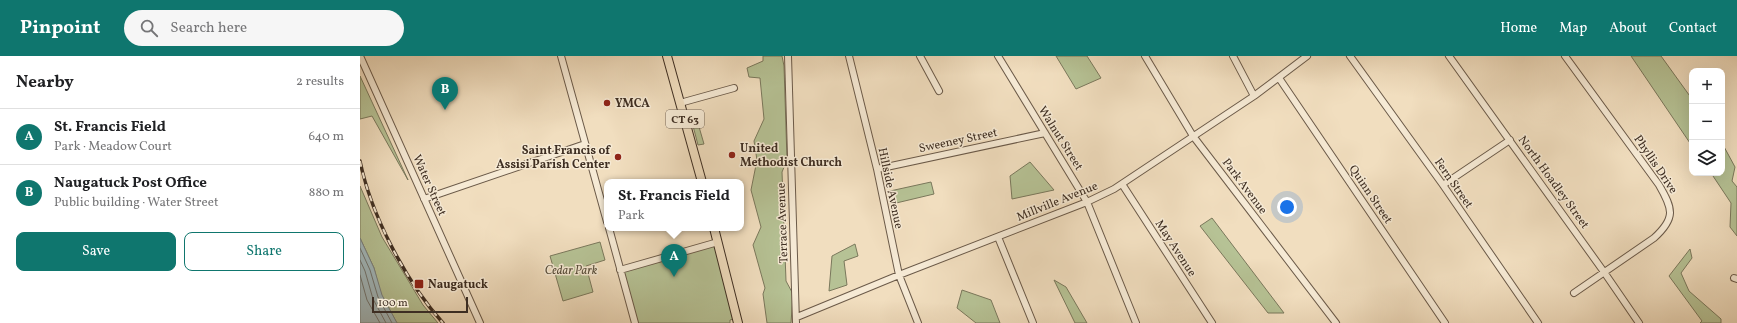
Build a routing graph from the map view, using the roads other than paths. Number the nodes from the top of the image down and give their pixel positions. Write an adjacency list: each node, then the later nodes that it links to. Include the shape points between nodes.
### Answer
1 (360, 56): 27 (street, Water Street)
2 (561, 56): 22 (street)
3 (667, 56): 18 (main road, CT 63)
4 (788, 56): 38 (street, Terrace Avenue)
5 (920, 56): 16 (street)
6 (998, 56): 19 (street, Walnut Street)
7 (1145, 56): 20 (street, Park Avenue)
8 (1233, 56): 17 (street)
9 (1307, 56): 14 (street, Millville Avenue)
10 (1350, 56): 26 (street, Fern Street)
11 (1449, 56): 21 (street, North Hoadley Street)
12 (1565, 56): 35 (street, Phyllis Drive, via 1659,185 1669,203 1670,216 1665,228)
13 (851, 57): 23 (street, Hillside Avenue)
14 (1279, 78): 17 (street, Millville Avenue); 47 (street, Quinn Street)
15 (734, 88): 18 (street)
16 (939, 91)
17 (1254, 96): 20 (street, Millville Avenue)
18 (680, 103): 24 (main road, CT 63)
19 (1045, 133): 23 (street, Sweeney Street); 28 (street, Walnut Street)
20 (1193, 136): 25 (street, Millville Avenue); 46 (street, Park Avenue)
21 (1510, 140): 26 (street); 35 (street, North Hoadley Street)
22 (585, 144): 27 (street); 29 (street)
23 (877, 169): 36 (street, Hillside Avenue)
24 (701, 179)
25 (1122, 184): 28 (street, Millville Avenue); 45 (street, May Avenue)
26 (1443, 185): 48 (street, Fern Street)
27 (424, 199): 39 (street, Water Street)
28 (1087, 202): 32 (street, Millville Avenue); 44 (street, Walnut Street)
29 (604, 211)
30 (610, 231): 34 (street)
31 (715, 231): 33 (main road)
32 (998, 237): 36 (street, Millville Avenue); 43 (street)
33 (718, 242): 34 (street); 41 (main road)
34 (620, 270): 40 (street)
35 (1604, 272): 37 (street, Phyllis Drive); 49 (street, North Hoadley Street)
36 (899, 275): 38 (street, Millville Avenue); 42 (street, Hillside Avenue)
37 (1574, 293)
38 (796, 320)
39 (480, 323)
40 (635, 323)
41 (738, 323)
42 (918, 323)
43 (1033, 323)
44 (1136, 323)
45 (1212, 323)
46 (1336, 323)
47 (1445, 323)
48 (1538, 323)
49 (1639, 323)

